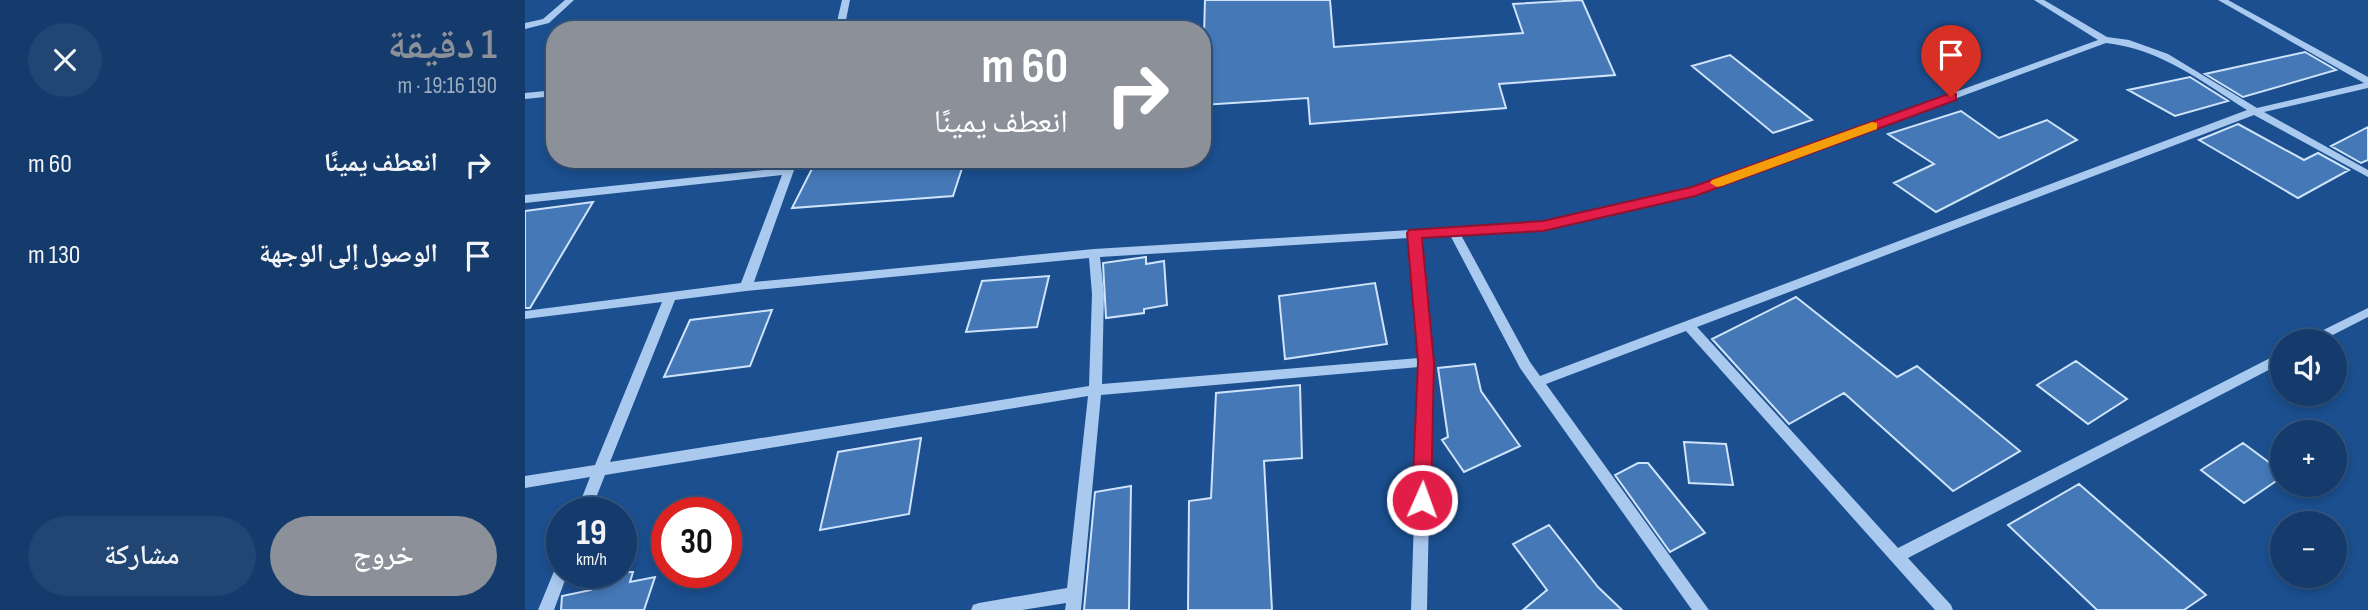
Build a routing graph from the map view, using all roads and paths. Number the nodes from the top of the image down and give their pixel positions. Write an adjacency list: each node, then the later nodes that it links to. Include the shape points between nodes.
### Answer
1 (570, 0): 6 (street, via 546,21)
2 (846, 0): 5 (street)
3 (2038, 0): 7 (street)
4 (2222, 0): 8 (street)
5 (841, 21)
6 (525, 26)
7 (2105, 40): 11 (street, via 2163,54); 16 (street, via 1695,191 1543,226)
8 (2368, 83): 11 (street)
9 (546, 94): 10 (street)
10 (525, 96)
11 (2255, 111): 14 (street); 23 (street)
12 (789, 168): 13 (street)
13 (788, 171): 15 (street); 19 (street)
14 (2368, 174)
15 (525, 199)
16 (1453, 231): 17 (street); 27 (street)
17 (1414, 233): 18 (street); 25 (street)
18 (1094, 253): 19 (street); 28 (street, via 1098,294)
19 (746, 287): 20 (street)
20 (670, 297): 22 (street); 29 (street)
21 (2368, 312): 24 (street)
22 (525, 315)
23 (1688, 325): 27 (street); 32 (street)
24 (2335, 329)
25 (1426, 362): 28 (street); 37 (street)
26 (2270, 362): 32 (street)
27 (1538, 382): 38 (street)
28 (1095, 390): 29 (street); 34 (street)
29 (598, 472): 30 (street); 31 (street)
30 (525, 482)
31 (589, 497)
32 (1898, 556): 39 (street)
33 (555, 588): 35 (street)
34 (1074, 602): 36 (street)
35 (546, 610)
36 (979, 610)
37 (1419, 610)
38 (1701, 610)
39 (1945, 610)

